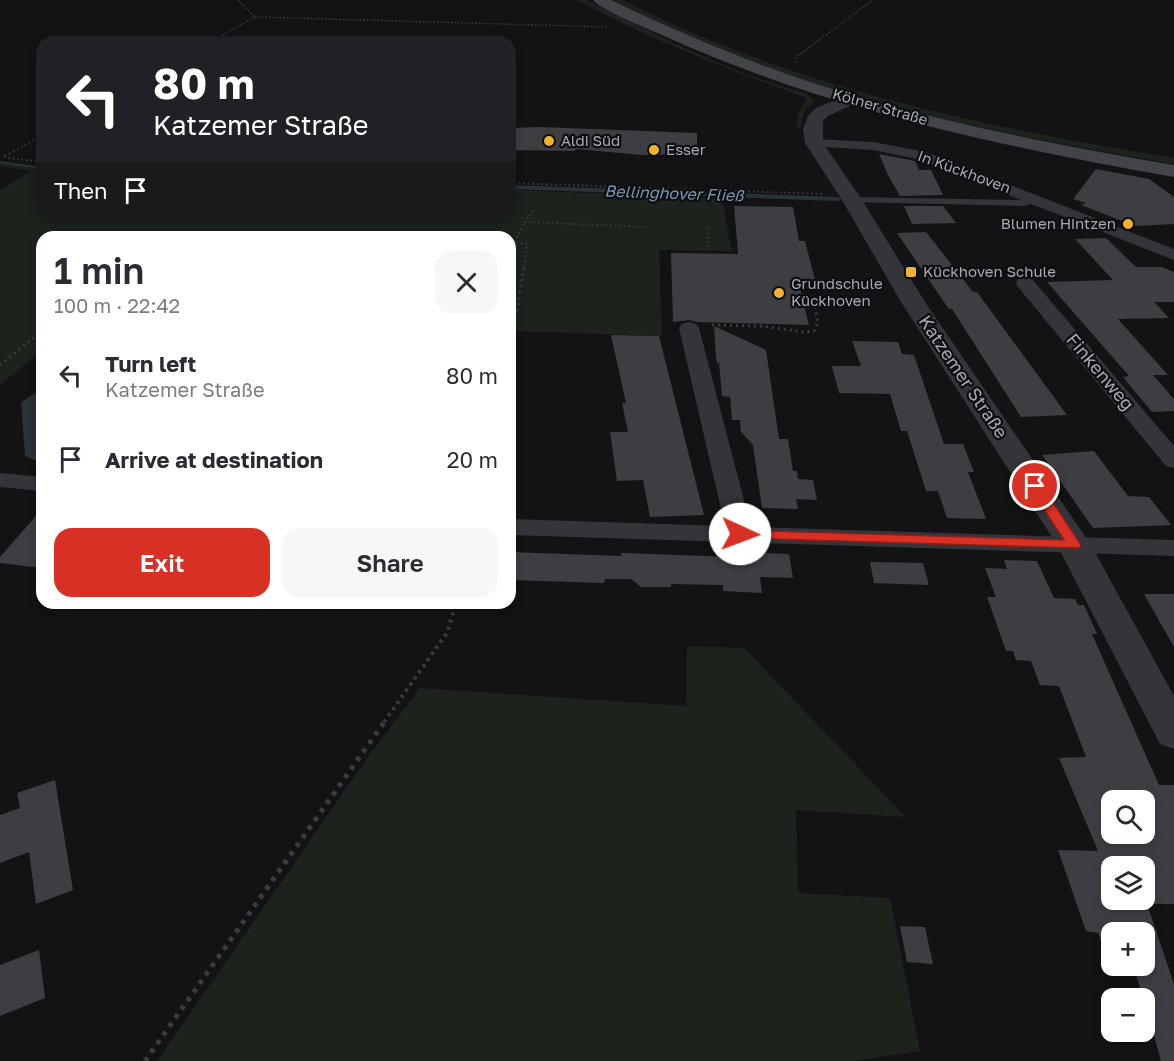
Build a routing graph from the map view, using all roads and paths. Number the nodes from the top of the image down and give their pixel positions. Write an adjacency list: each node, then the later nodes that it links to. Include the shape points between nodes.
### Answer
1 (238, 0): 4 (path)
2 (600, 0): 8 (main road, Kölner Straße, via 742,63)
3 (873, 0): 7 (path, via 796,57 794,61)
4 (255, 17): 5 (path); 6 (path)
5 (609, 27)
6 (221, 36)
7 (799, 65)
8 (850, 99): 10 (street, via 813,120); 12 (main road, Kölner Straße, via 1004,138)
9 (36, 139): 11 (path, via 3,157)
10 (814, 142): 14 (street, Katzemer Straße); 15 (street, In Kückhoven, via 921,154)
11 (36, 161)
12 (1174, 171)
13 (516, 183): 14 (path)
14 (850, 197): 15 (lane, In Kückhoven, via 1024,203); 35 (street, Katzemer Straße, via 913,302)
15 (1040, 200): 23 (street, In Kückhoven)
16 (533, 211): 17 (path)
17 (525, 222): 18 (path); 20 (path)
18 (648, 227)
19 (706, 228): 22 (path)
20 (516, 238)
21 (516, 242): 26 (path, via 527,244)
22 (709, 251)
23 (1174, 255)
24 (1025, 283): 30 (street, Finkenweg)
25 (813, 298): 27 (path, via 818,323 813,331 787,332 762,326)
26 (517, 311)
27 (689, 328): 34 (street)
28 (36, 336): 29 (path)
29 (0, 365)
30 (1174, 461)
31 (0, 480): 32 (street)
32 (36, 483)
33 (516, 528): 34 (street)
34 (740, 534): 35 (street)
35 (1074, 545): 36 (street); 38 (street, Katzemer Straße)
36 (1174, 548)
37 (454, 609): 39 (path, via 447,633)
38 (1174, 733)
39 (145, 1061)

